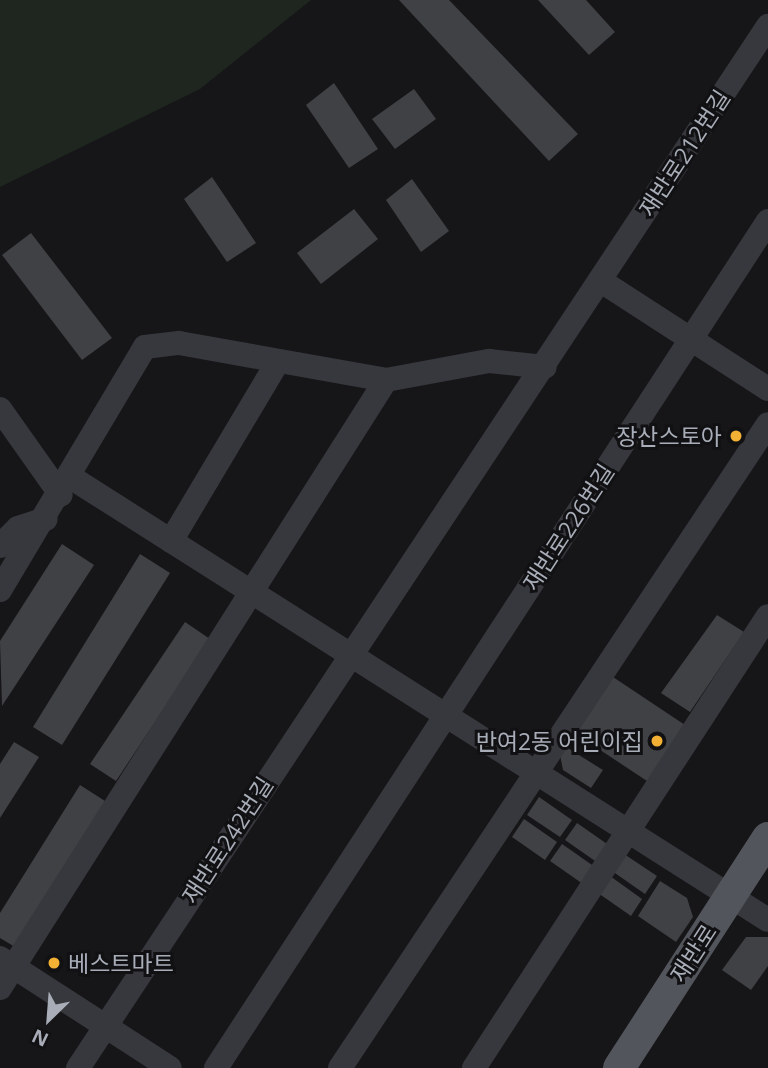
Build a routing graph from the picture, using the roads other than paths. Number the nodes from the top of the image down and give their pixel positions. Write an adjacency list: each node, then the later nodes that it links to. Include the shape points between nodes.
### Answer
1 (768, 26): 3 (street, 재반로212번길)
2 (768, 221): 4 (street)
3 (601, 281): 4 (street); 6 (street)
4 (692, 340): 8 (street); 19 (street, 재반로226번길)
5 (276, 365): 7 (street); 11 (street, via 179,343 145,347); 13 (street)
6 (545, 367): 7 (street, via 489,361); 18 (street)
7 (386, 380): 16 (street)
8 (768, 389)
9 (0, 408): 11 (street)
10 (768, 424): 20 (street)
11 (66, 487): 12 (street); 13 (street)
12 (46, 519): 14 (street, via 18,528); 15 (street)
13 (171, 541): 16 (street)
14 (0, 547)
15 (0, 590)
16 (253, 593): 18 (street); 25 (street)
17 (768, 616): 21 (street)
18 (349, 654): 19 (street); 27 (street, 재반로242번길)
19 (445, 715): 20 (street); 30 (street)
20 (534, 771): 21 (street); 31 (street)
21 (628, 831): 23 (street); 32 (street)
22 (768, 838): 23 (main road, 재반로)
23 (730, 895): 24 (street); 33 (main road, 재반로)
24 (768, 920)
25 (7, 962): 26 (street); 27 (street)
26 (0, 988)
27 (105, 1026): 28 (street, 재반로242번길); 29 (street)
28 (78, 1068)
29 (170, 1068)
30 (216, 1068)
31 (340, 1068)
32 (474, 1068)
33 (619, 1068)

